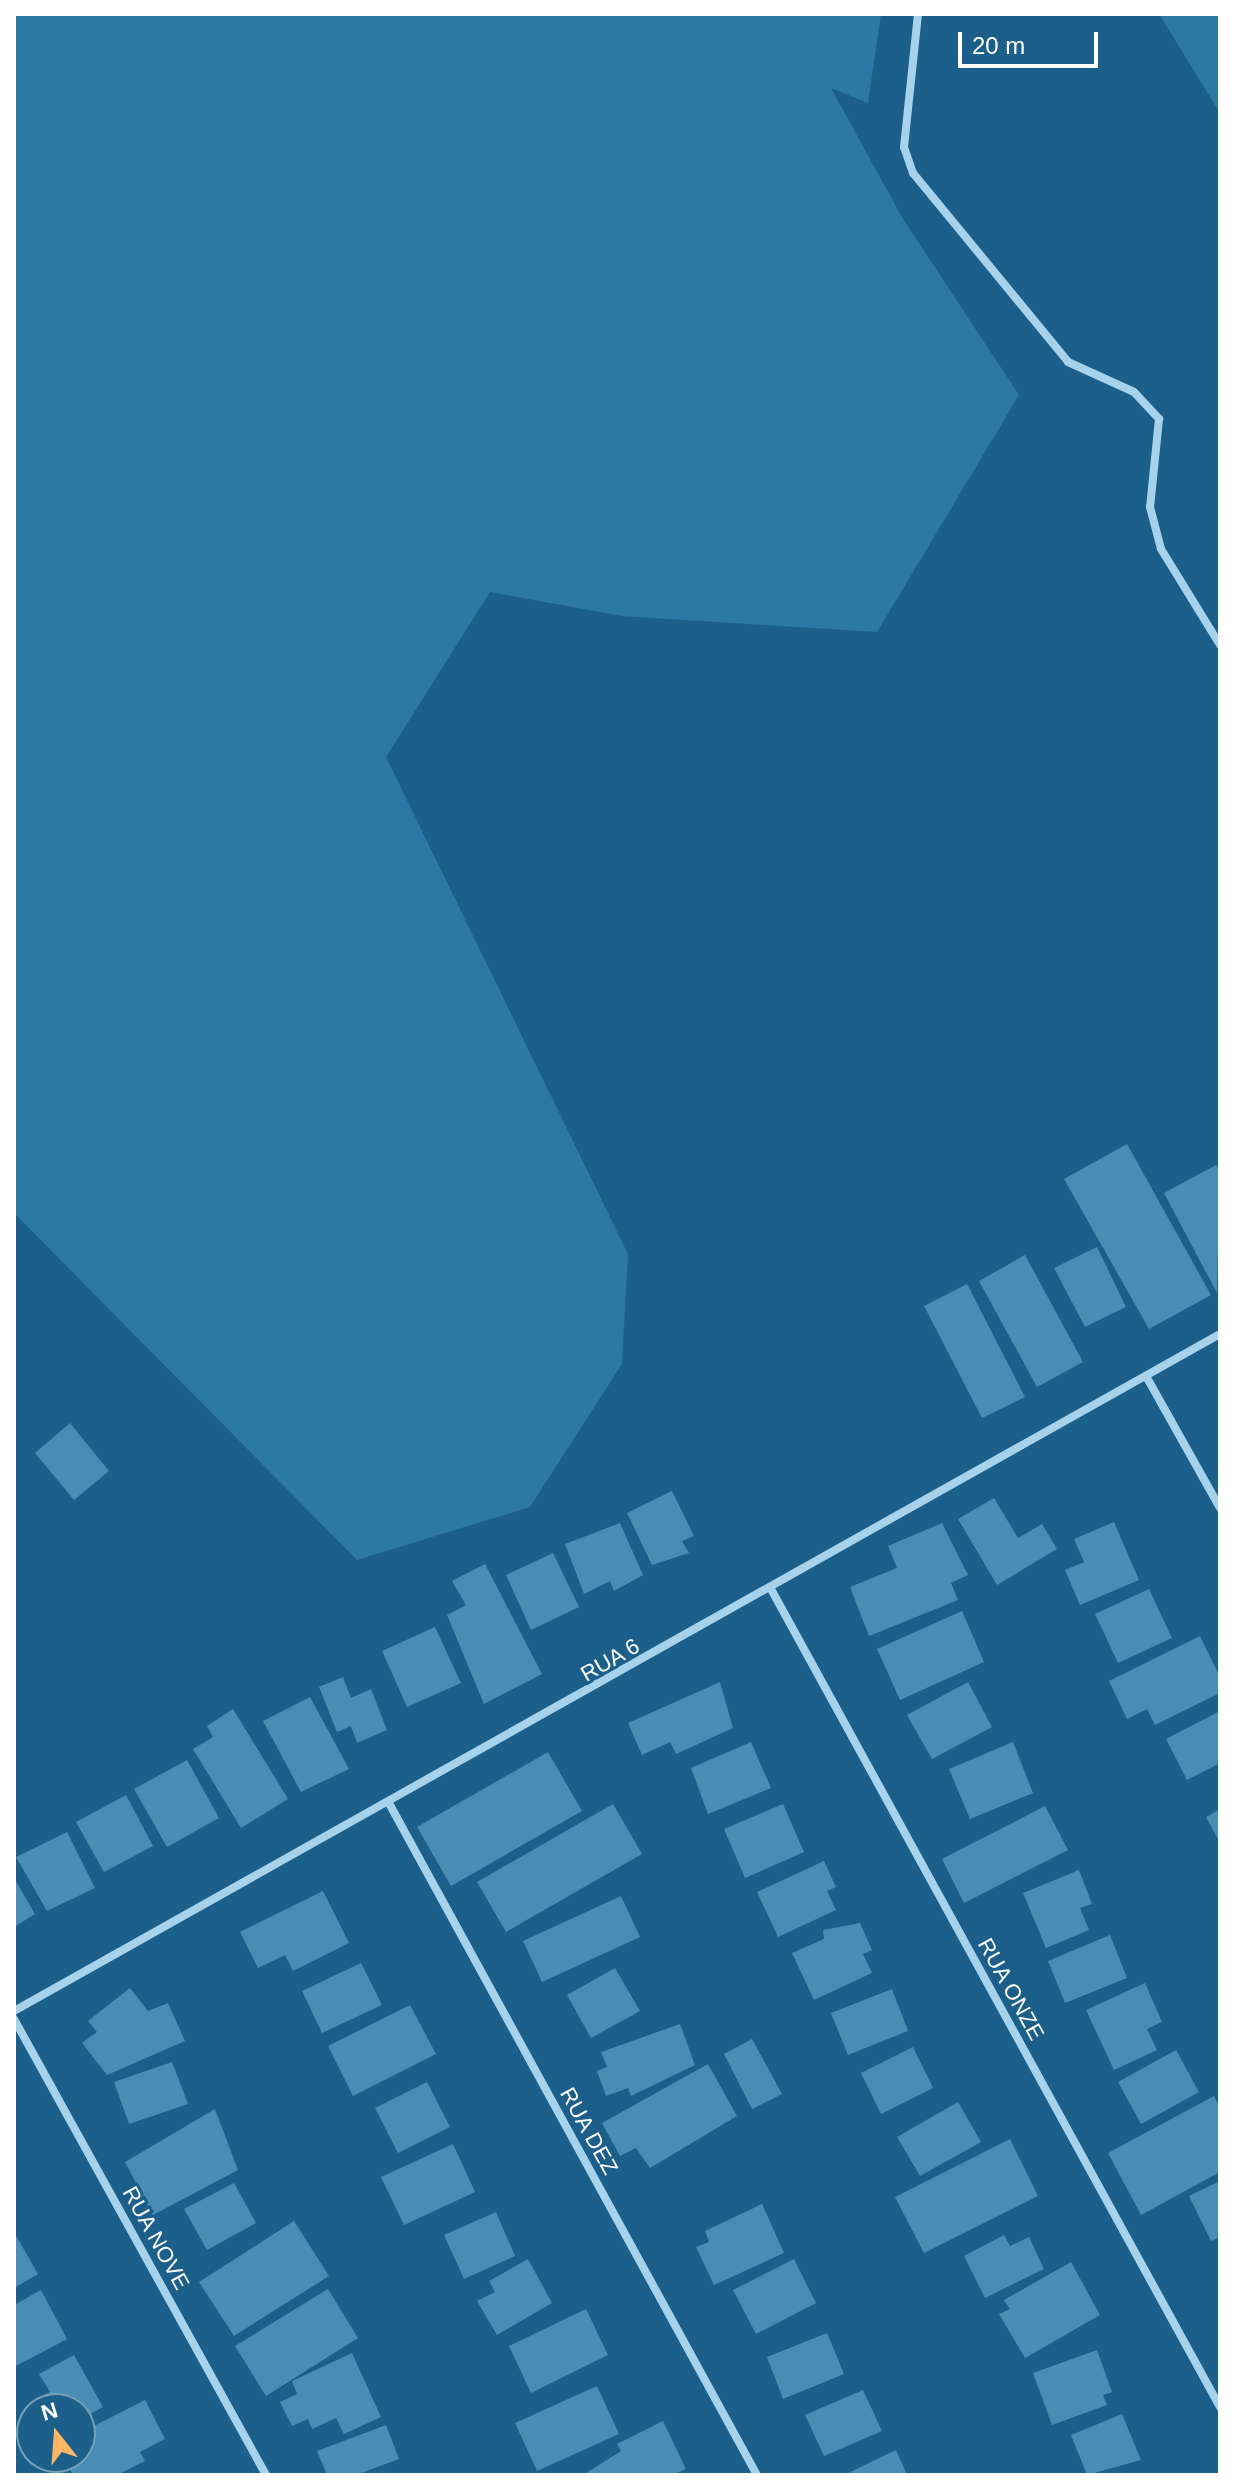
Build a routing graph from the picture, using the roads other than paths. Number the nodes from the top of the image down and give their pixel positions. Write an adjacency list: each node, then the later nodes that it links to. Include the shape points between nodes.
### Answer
1 (918, 14): 2 (street, via 904,147 913,173 1068,362 1134,392 1159,419 1150,507 1157,535 1176,578)
2 (1220, 645)
3 (1220, 1334): 4 (street, RUA 6)
4 (1146, 1376): 5 (street); 6 (street, RUA 6)
5 (1220, 1508)
6 (771, 1589): 7 (street, RUA 6); 10 (street, RUA ONZE)
7 (390, 1805): 8 (street, RUA 6); 12 (street, RUA DEZ)
8 (14, 2011)
9 (14, 2019): 11 (street, RUA NOVE)
10 (1220, 2407)
11 (266, 2475)
12 (757, 2475)

